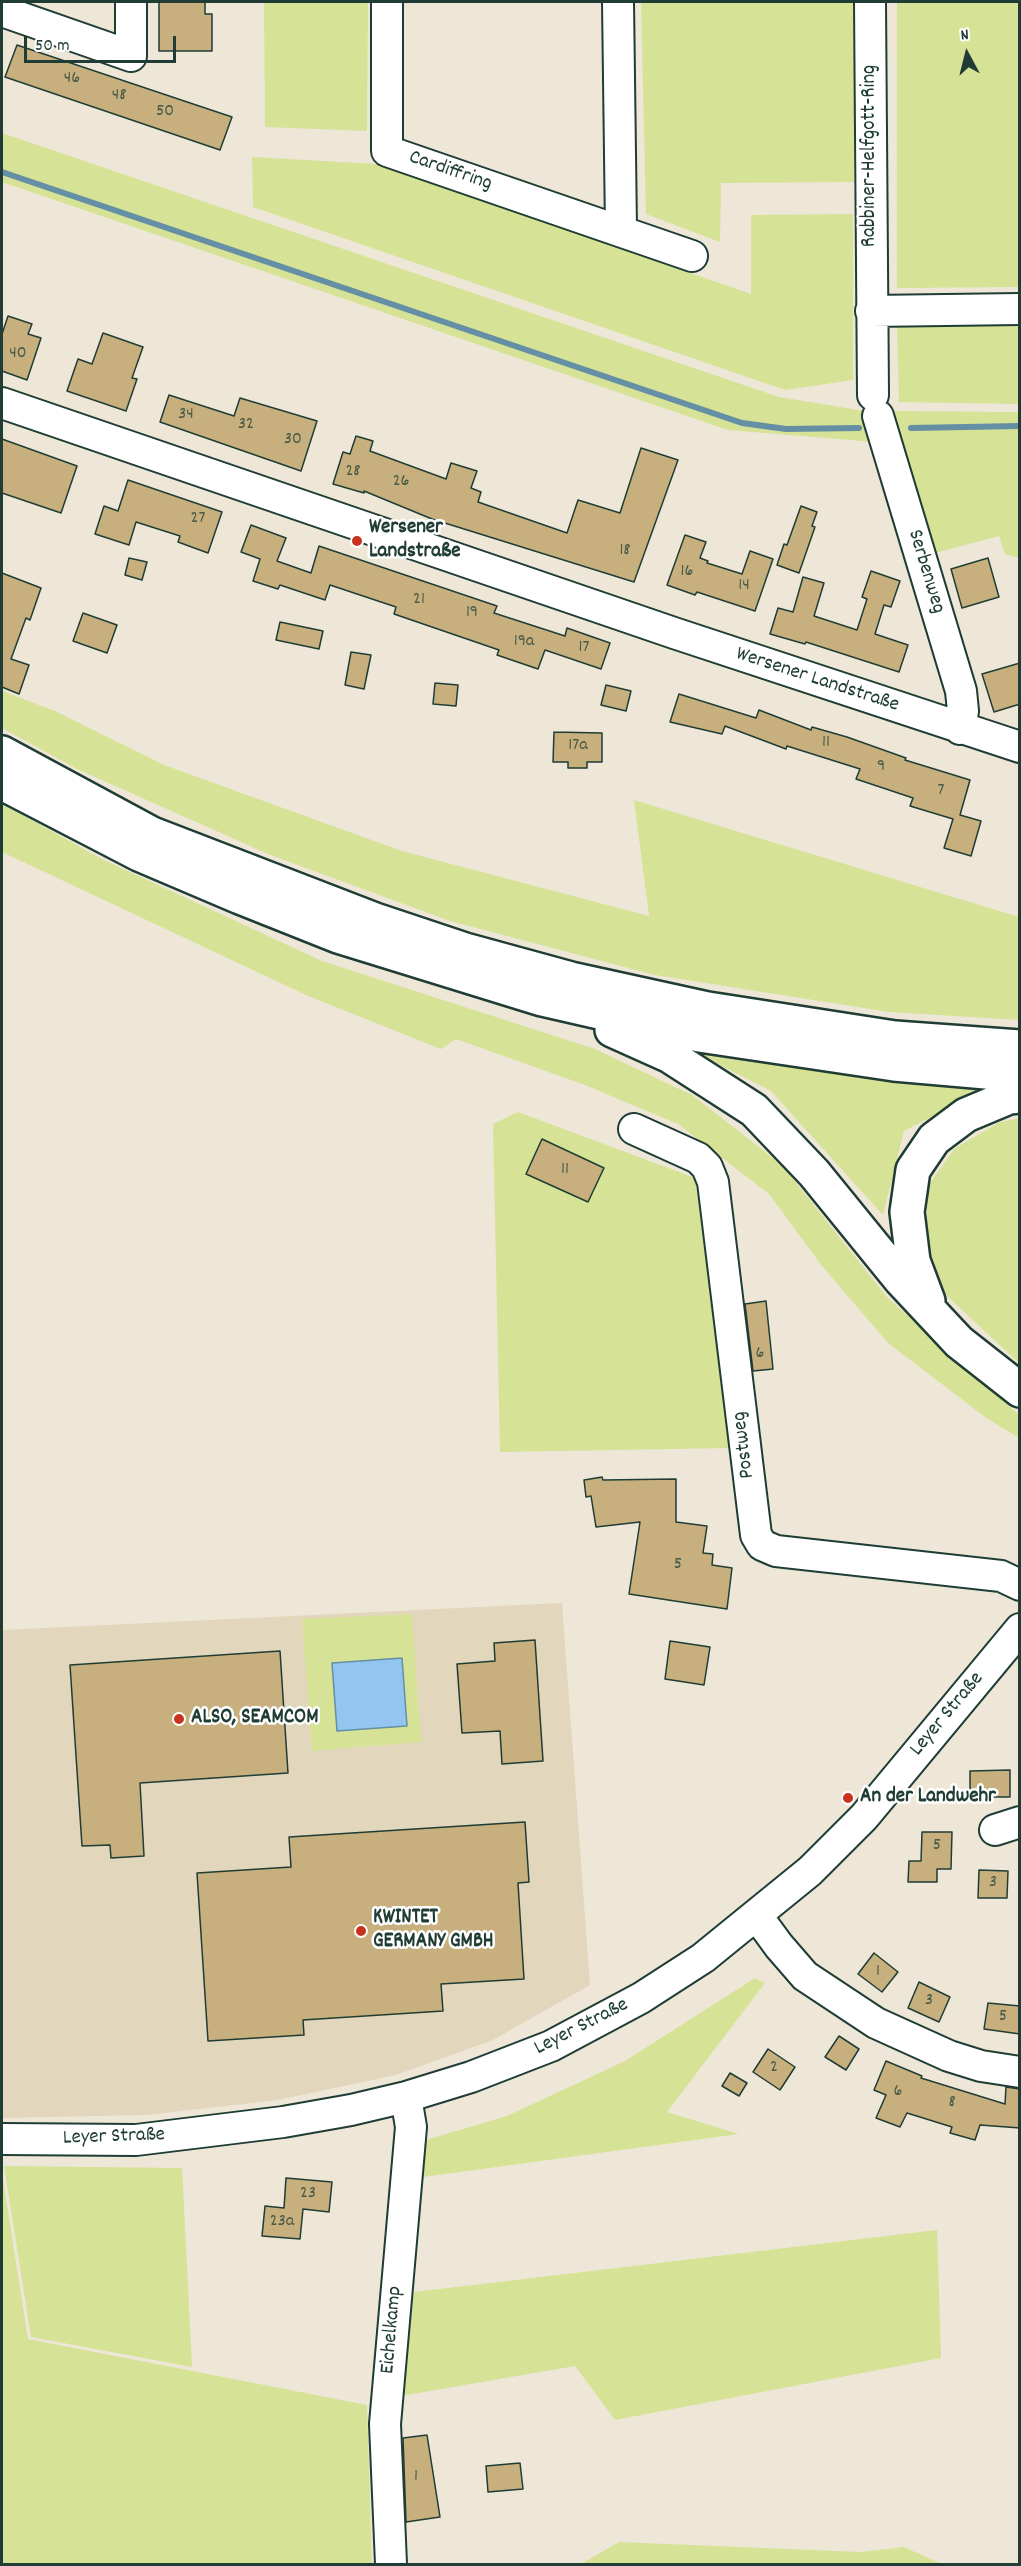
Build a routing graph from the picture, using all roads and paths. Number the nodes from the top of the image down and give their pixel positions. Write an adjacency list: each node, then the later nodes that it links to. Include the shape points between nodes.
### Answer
1 (131, 2): 5 (street, via 131,56)
2 (387, 2): 6 (street, Cardiffring, via 387,151)
3 (618, 2): 6 (street)
4 (870, 2): 9 (street, Rabbiner-Helfgott-Ring)
5 (2, 11)
6 (621, 230): 7 (street, Cardiffring)
7 (692, 256)
8 (1020, 309): 9 (street)
9 (871, 310): 11 (street, Rabbiner-Helfgott-Ring)
10 (2, 403): 12 (street, Wersener Landstraße)
11 (875, 406): 12 (street, Serbenweg, via 961,691)
12 (960, 729): 13 (street, Wersener Landstraße)
13 (1020, 747)
14 (2, 753): 17 (highway, via 152,834 375,921 465,950 571,979 708,1009 895,1038)
15 (2, 783): 16 (highway, via 139,854 240,897 338,936)
16 (542, 999): 18 (highway, via 699,1035 894,1064); 21 (highway, via 670,1056 754,1110 814,1173 901,1281)
17 (1020, 1047)
18 (1020, 1075)
19 (1020, 1096): 21 (highway, via 966,1115 934,1138 913,1170 907,1212 913,1261)
20 (634, 1129): 23 (street, Postweg, via 698,1158 713,1182 756,1535 762,1545 776,1551 1001,1576)
21 (933, 1313): 22 (highway, via 959,1342)
22 (1020, 1390)
23 (1020, 1585)
24 (1020, 1629): 25 (street, Leyer Straße, via 864,1817)
25 (757, 1916): 26 (street, via 805,1976 876,2023 949,2056); 27 (street, Leyer Straße, via 703,1958 641,1998 551,2046)
26 (1020, 2072)
27 (406, 2097): 28 (street, Leyer Straße, via 317,2116 136,2140); 29 (street, Eichelkamp, via 411,2127 385,2424)
28 (2, 2139)
29 (391, 2565)

